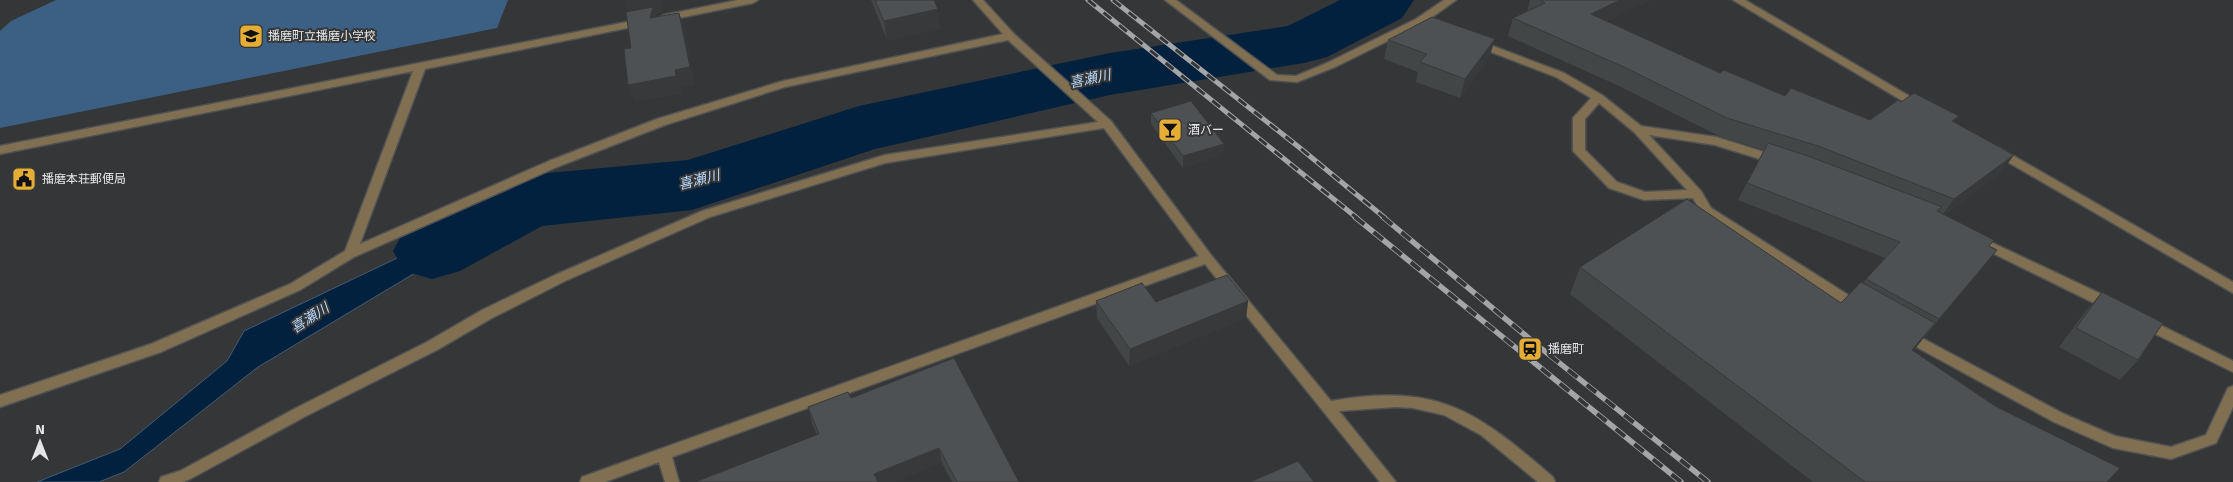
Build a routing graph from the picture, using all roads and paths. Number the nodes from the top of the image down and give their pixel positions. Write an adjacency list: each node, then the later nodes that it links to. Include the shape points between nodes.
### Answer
1 (753, 0): 10 (street)
2 (978, 0): 8 (street)
3 (1170, 0): 6 (street, via 1274,78 1297,80)
4 (1451, 0): 6 (street)
5 (1738, 0): 12 (street)
6 (1420, 22): 7 (street)
7 (1439, 29)
8 (1010, 36): 13 (street); 20 (street, via 783,84 661,122 553,164)
9 (1467, 39): 11 (street, via 1560,75)
10 (420, 67): 16 (street); 20 (street)
11 (1598, 97): 14 (street); 18 (street, via 1580,118 1578,151 1613,185 1644,196)
12 (1936, 115)
13 (1107, 124): 21 (street); 32 (street, via 885,159 706,214 487,314 432,346)
14 (1638, 129): 17 (street, via 1716,141); 18 (street)
15 (1988, 145): 22 (street)
16 (0, 150)
17 (1786, 164)
18 (1697, 194): 24 (street, via 1706,211)
19 (1969, 237): 23 (street)
20 (350, 254): 29 (street, via 296,287 156,348)
21 (1207, 258): 30 (street); 31 (street)
22 (2233, 288)
23 (2120, 310)
24 (1873, 317)
25 (2137, 318): 27 (street)
26 (1890, 326): 28 (street, via 2059,418 2113,442 2171,453 2211,440)
27 (2233, 367)
28 (2233, 392)
29 (0, 401)
30 (1327, 407): 35 (street); 36 (street, via 1362,401 1420,403 1442,408 1481,428)
31 (664, 454): 33 (street); 34 (street)
32 (166, 482)
33 (587, 482)
34 (672, 482)
35 (1388, 482)
36 (1548, 482)

